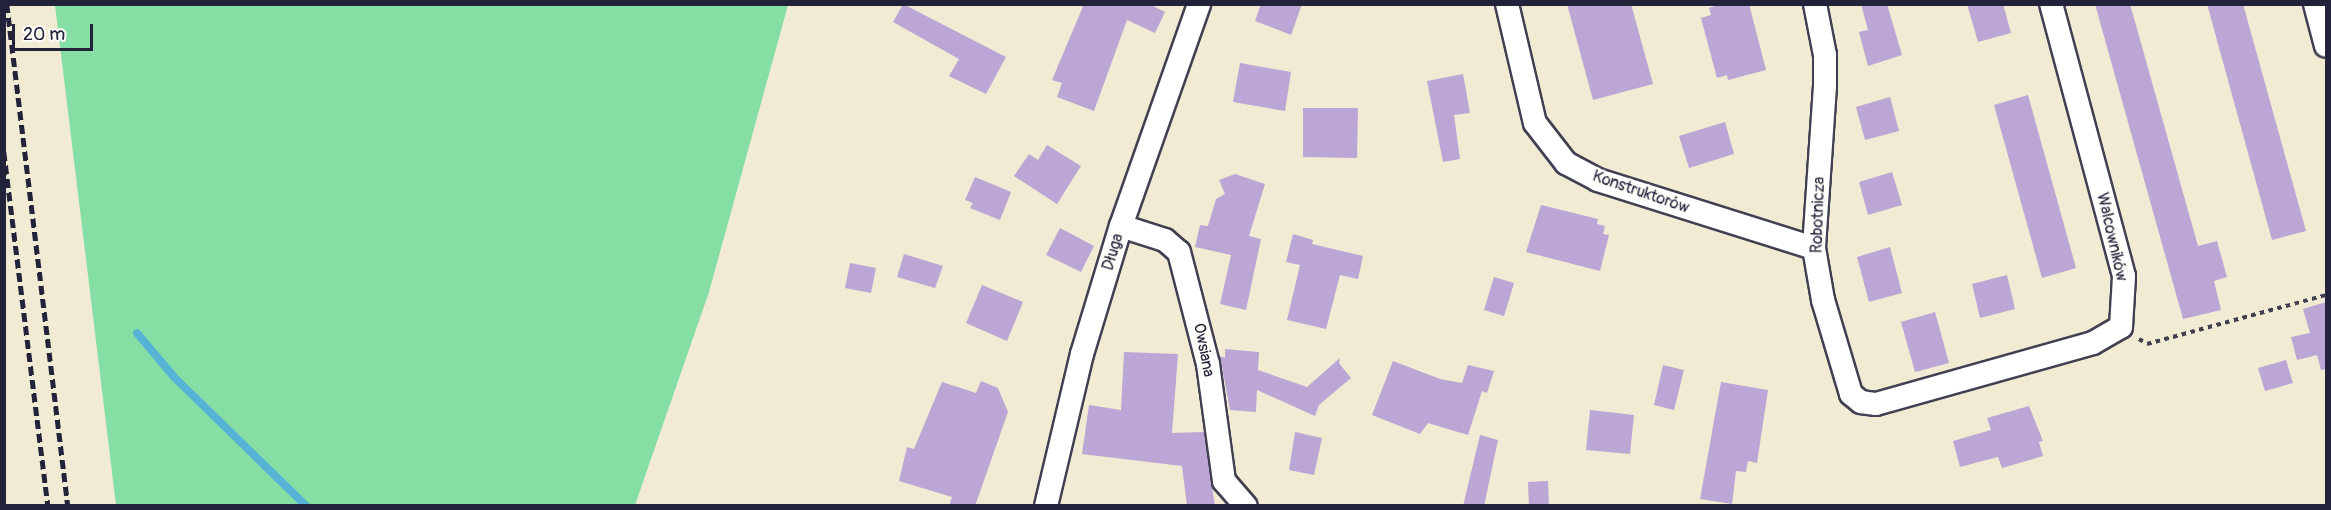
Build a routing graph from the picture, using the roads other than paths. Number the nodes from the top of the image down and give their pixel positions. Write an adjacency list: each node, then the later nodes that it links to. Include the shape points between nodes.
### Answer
1 (1199, 4): 7 (street, Długa)
2 (1508, 4): 8 (street, Konstruktorów, via 1535,123 1566,163 1598,180)
3 (1815, 4): 8 (street, Robotnicza, via 1825,55 1825,86)
4 (2051, 4): 9 (street, Walcowników, via 2124,276 2121,327 2093,343)
5 (2315, 4): 6 (street)
6 (2326, 46)
7 (1121, 226): 10 (street, Długa, via 1082,354); 11 (street, Owsiana, via 1165,240 1179,252 1208,364 1224,481)
8 (1814, 248): 9 (street, Robotnicza, via 1823,300 1851,394 1860,402)
9 (1876, 404)
10 (1046, 506)
11 (1246, 506)

